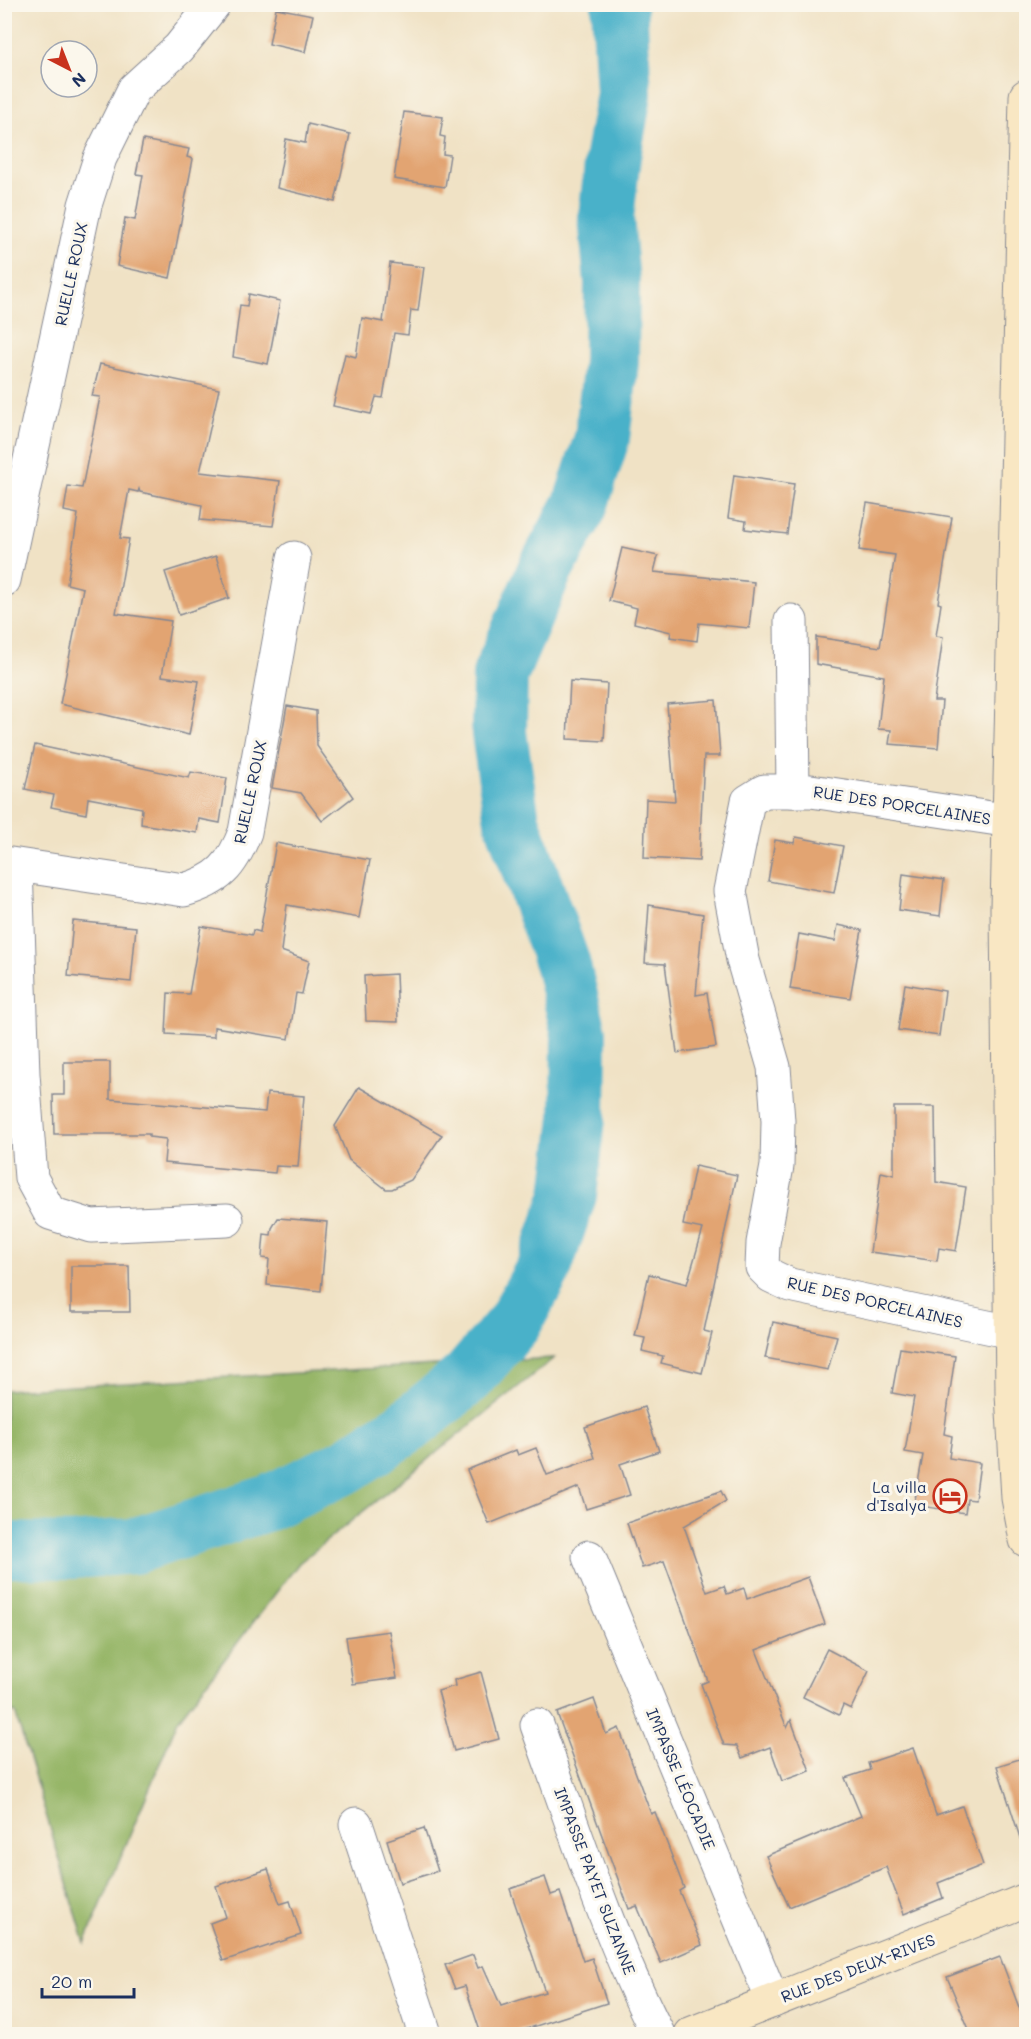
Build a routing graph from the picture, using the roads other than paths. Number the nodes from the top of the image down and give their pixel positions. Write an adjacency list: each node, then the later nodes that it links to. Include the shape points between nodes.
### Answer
1 (214, 4): 4 (street, RUELLE ROUX, via 179,48 134,89 100,158)
2 (1026, 96): 3 (street)
3 (1026, 228): 9 (street)
4 (14, 494): 6 (street, RUELLE ROUX)
5 (294, 558): 10 (street, RUELLE ROUX, via 245,832 238,851 224,870 206,884 184,890)
6 (4, 580)
7 (791, 621): 8 (street, RUE DES PORCELAINES)
8 (793, 791): 9 (street, RUE DES PORCELAINES); 13 (street, RUE DES PORCELAINES, via 764,791 748,801 730,891 743,960 774,1067 777,1166 762,1267 790,1286)
9 (1011, 821): 11 (street)
10 (10, 865): 12 (street, via 31,1178 50,1213 91,1226)
11 (1017, 908): 13 (street)
12 (227, 1220)
13 (1011, 1332): 14 (street, via 1018,1498)
14 (1026, 1540)
15 (589, 1557): 19 (street, IMPASSE LÉOCADIE)
16 (537, 1725): 22 (street, IMPASSE PAYET SUZANNE, via 585,1858)
17 (356, 1824): 21 (street)
18 (1026, 1900): 19 (street, RUE DES DEUX-RIVES)
19 (773, 2001): 20 (street, RUE DES DEUX-RIVES)
20 (709, 2031)
21 (425, 2034)
22 (658, 2034)

